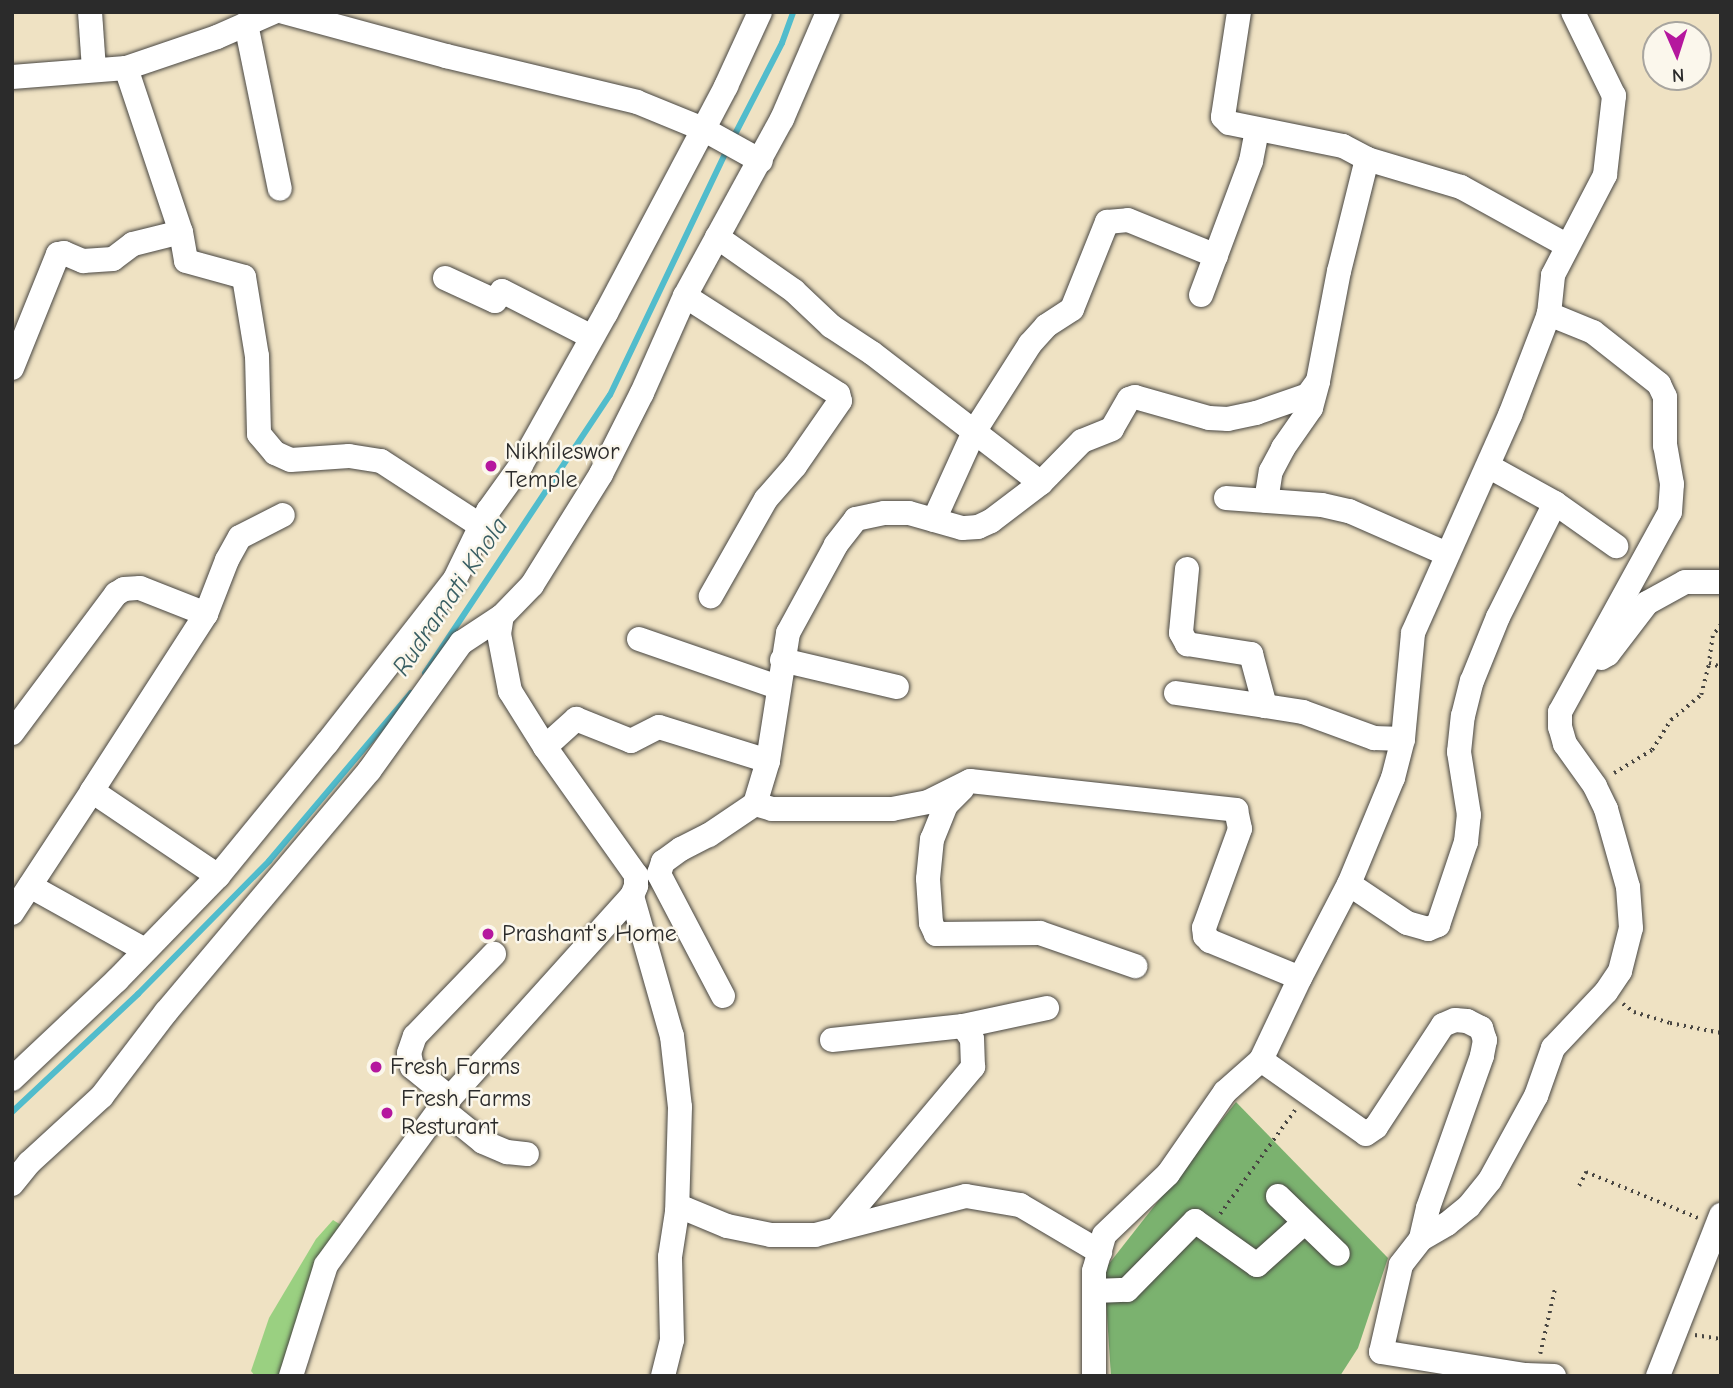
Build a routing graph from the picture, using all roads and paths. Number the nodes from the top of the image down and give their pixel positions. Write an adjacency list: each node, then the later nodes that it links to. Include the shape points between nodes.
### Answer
1 (90, 12): 10 (street)
2 (274, 12): 8 (street)
3 (284, 12): 13 (street, via 637,102)
4 (760, 12): 13 (street)
5 (828, 12): 14 (street)
6 (1239, 12): 12 (street, via 1223,117)
7 (1573, 12): 19 (street, via 1614,96 1605,175)
8 (246, 24): 9 (street); 16 (street)
9 (125, 68): 10 (street); 17 (street)
10 (94, 69): 11 (street)
11 (12, 77)
12 (1257, 130): 15 (street, via 1343,146); 20 (street, via 1251,161)
13 (709, 133): 14 (street); 25 (street)
14 (753, 156): 18 (street)
15 (1367, 159): 19 (street, via 1461,187); 27 (street)
16 (280, 189)
17 (181, 232): 26 (street, via 133,244 113,258 83,261 58,254); 36 (street, via 186,261 244,277 257,356 259,434 275,453 290,460 349,456 381,461)
18 (717, 237): 23 (street); 28 (street, via 794,291 831,326)
19 (1566, 245): 24 (street, via 1553,275)
20 (1216, 256): 22 (street); 28 (street, via 1128,220 1107,222 1072,309 1046,326 1030,344)
21 (445, 278): 25 (street, via 495,301 502,291)
22 (1201, 295)
23 (685, 296): 41 (street, via 838,394 840,401 766,499); 43 (street, via 601,474 532,585)
24 (1549, 314): 29 (street); 46 (street, via 1593,332 1659,384 1665,397 1670,512)
25 (592, 337): 36 (street)
26 (12, 368)
27 (1318, 381): 30 (street, via 1308,395 1228,419 1209,418 1148,399 1129,399 1112,429 1082,440); 32 (street, via 1311,408 1271,471)
28 (974, 432): 30 (street); 35 (street)
29 (1488, 466): 33 (street); 38 (street)
30 (1041, 483): 35 (street, via 978,527 962,528)
31 (1226, 498): 32 (street)
32 (1266, 501): 38 (street, via 1349,511)
33 (1555, 503): 37 (street); 63 (street, via 1498,617 1462,716 1459,752 1469,815 1466,842 1438,925 1428,929 1407,923)
34 (283, 515): 42 (street, via 240,537)
35 (934, 520): 47 (street, via 909,513 856,519 836,545 788,633)
36 (481, 526): 62 (street, via 455,579)
37 (1616, 546)
38 (1447, 554): 55 (street, via 1413,633)
39 (1187, 569): 53 (street, via 1181,633 1187,644 1251,654)
40 (1721, 582): 46 (street, via 1685,582 1666,591 1647,603 1608,654)
41 (711, 596)
42 (206, 614): 54 (street, via 141,588 124,589); 60 (street)
43 (502, 616): 56 (street, via 499,634 510,691); 82 (street, via 461,643 369,771 166,1012 102,1096)
44 (1721, 625): 48 (path, via 1713,636)
45 (639, 639): 50 (street)
46 (1590, 658): 59 (street, via 1560,712 1560,727 1565,744)
47 (782, 660): 50 (street); 51 (street)
48 (1709, 663): 49 (path); 59 (path, via 1702,695 1671,720 1652,750)
49 (1721, 667)
50 (778, 687): 57 (street)
51 (897, 688)
52 (1176, 693): 53 (street)
53 (1265, 706): 55 (street, via 1303,712 1374,738)
54 (12, 733)
55 (1403, 739): 63 (street, via 1394,778)
56 (545, 747): 57 (street, via 576,719 631,741 659,727); 65 (street, via 636,875)
57 (768, 761): 61 (street)
58 (970, 781): 61 (street, via 928,802 892,809 772,809); 69 (street, via 946,805 932,839 928,879 936,934 1040,933); 70 (street, via 1236,810 1240,829 1205,936)
59 (1595, 786): 71 (street, via 1615,837 1630,906 1628,946 1620,971)
60 (92, 791): 62 (street); 64 (street)
61 (755, 804): 72 (street, via 681,849 663,863 659,874)
62 (218, 876): 67 (street)
63 (1349, 884): 70 (street)
64 (30, 886): 66 (street); 67 (street)
65 (632, 896): 80 (street); 85 (street, via 672,1036 680,1107)
66 (12, 913)
67 (145, 950): 78 (street)
68 (494, 954): 80 (street, via 415,1037 408,1054 412,1067)
69 (1135, 966)
70 (1300, 978): 77 (street)
71 (1606, 992): 75 (path, via 1634,1012); 90 (street, via 1553,1048 1536,1096 1490,1180 1469,1206)
72 (723, 996)
73 (1047, 1008): 74 (street)
74 (963, 1026): 76 (street); 88 (street, via 972,1039 973,1066)
75 (1721, 1033)
76 (831, 1040)
77 (1261, 1060): 79 (street); 91 (street, via 1225,1092 1168,1174 1104,1235)
78 (12, 1079)
79 (1308, 1091): 89 (path); 90 (street, via 1360,1132 1372,1132 1443,1025 1455,1020 1481,1028 1485,1040 1482,1056)
80 (445, 1103): 81 (street, via 482,1142); 96 (street, via 326,1265)
81 (527, 1154)
82 (12, 1184)
83 (1578, 1186): 86 (path, via 1586,1172 1655,1203)
84 (1278, 1196): 87 (street)
85 (677, 1212): 88 (street, via 686,1209 727,1226 771,1235 815,1235); 97 (street, via 670,1257 672,1340)
86 (1719, 1220): 99 (street)
87 (1306, 1222): 89 (street, via 1257,1265); 92 (street)
88 (837, 1229): 91 (street, via 966,1196 1020,1205)
89 (1209, 1230): 94 (street, via 1195,1221 1126,1290)
90 (1421, 1239): 95 (street, via 1401,1265 1381,1352)
91 (1100, 1252): 94 (street)
92 (1338, 1254)
93 (1555, 1287): 95 (path)
94 (1094, 1291): 98 (street)
95 (1545, 1375)
96 (291, 1376)
97 (663, 1376)
98 (1094, 1376)
99 (1658, 1376)

